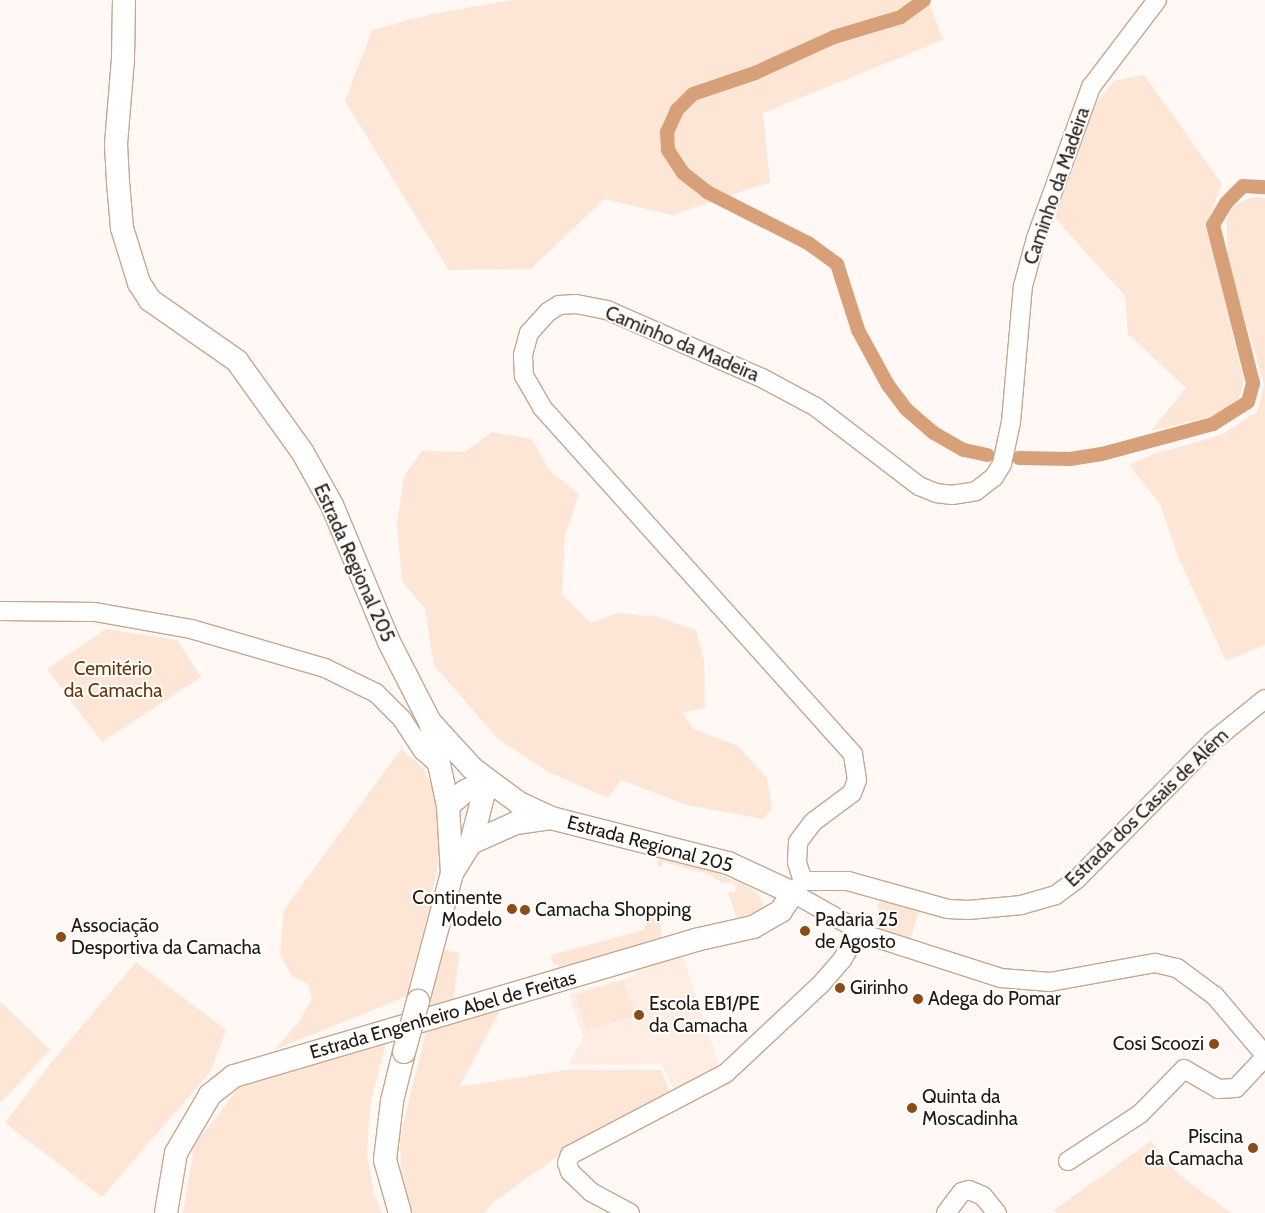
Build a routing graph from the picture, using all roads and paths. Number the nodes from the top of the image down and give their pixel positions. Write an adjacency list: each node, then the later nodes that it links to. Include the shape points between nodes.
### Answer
1 (124, 0): 5 (main road, Estrada Regional 205, via 116,144 118,182 122,228 139,283 150,300 236,362 303,453 332,504 389,642)
2 (1157, 0): 12 (street, Caminho da Madeira, via 1091,86 1036,238 1023,286 1011,422 1002,464 994,477 976,491 952,496 936,494 919,486 816,407 762,378 607,310 576,304 559,305 529,333 523,355 524,376 542,407 854,754 857,780 852,794 813,822 798,842)
3 (0, 610): 6 (street, via 95,612 255,645 325,668 376,693 402,719 423,751)
4 (1265, 699): 12 (street, Estrada dos Casais de Além, via 1213,741 1077,879 1056,895 1022,905 968,910 948,909 848,881)
5 (430, 722): 6 (main road); 7 (main road, Estrada Regional 205)
6 (440, 766): 8 (main road)
7 (487, 781): 8 (main road, via 466,790); 9 (main road, Estrada Regional 205, via 519,803); 10 (main road)
8 (449, 814): 10 (main road); 11 (main road)
9 (551, 818): 10 (main road, via 516,824); 12 (main road, Estrada Regional 205, via 693,852)
10 (471, 843): 11 (main road)
11 (452, 873): 17 (main road, bridge, via 392,1100 385,1160)
12 (798, 887): 13 (street); 16 (main road, Estrada Engenheiro Abel de Freitas, via 781,911 753,927 696,940 234,1076 210,1095 176,1152)
13 (867, 935): 14 (street, via 978,972 1022,981 1050,982 1143,965 1167,964 1194,978 1215,996); 18 (street, via 850,946 821,984 726,1073 570,1155 567,1163 570,1172 591,1192)
14 (1265, 1056): 15 (street, via 1236,1088 1218,1089 1184,1069 1140,1114)
15 (1068, 1161)
16 (166, 1213)
17 (400, 1213)
18 (630, 1213)
19 (946, 1213): 20 (street, via 962,1192 969,1190 983,1196)
20 (997, 1213)

